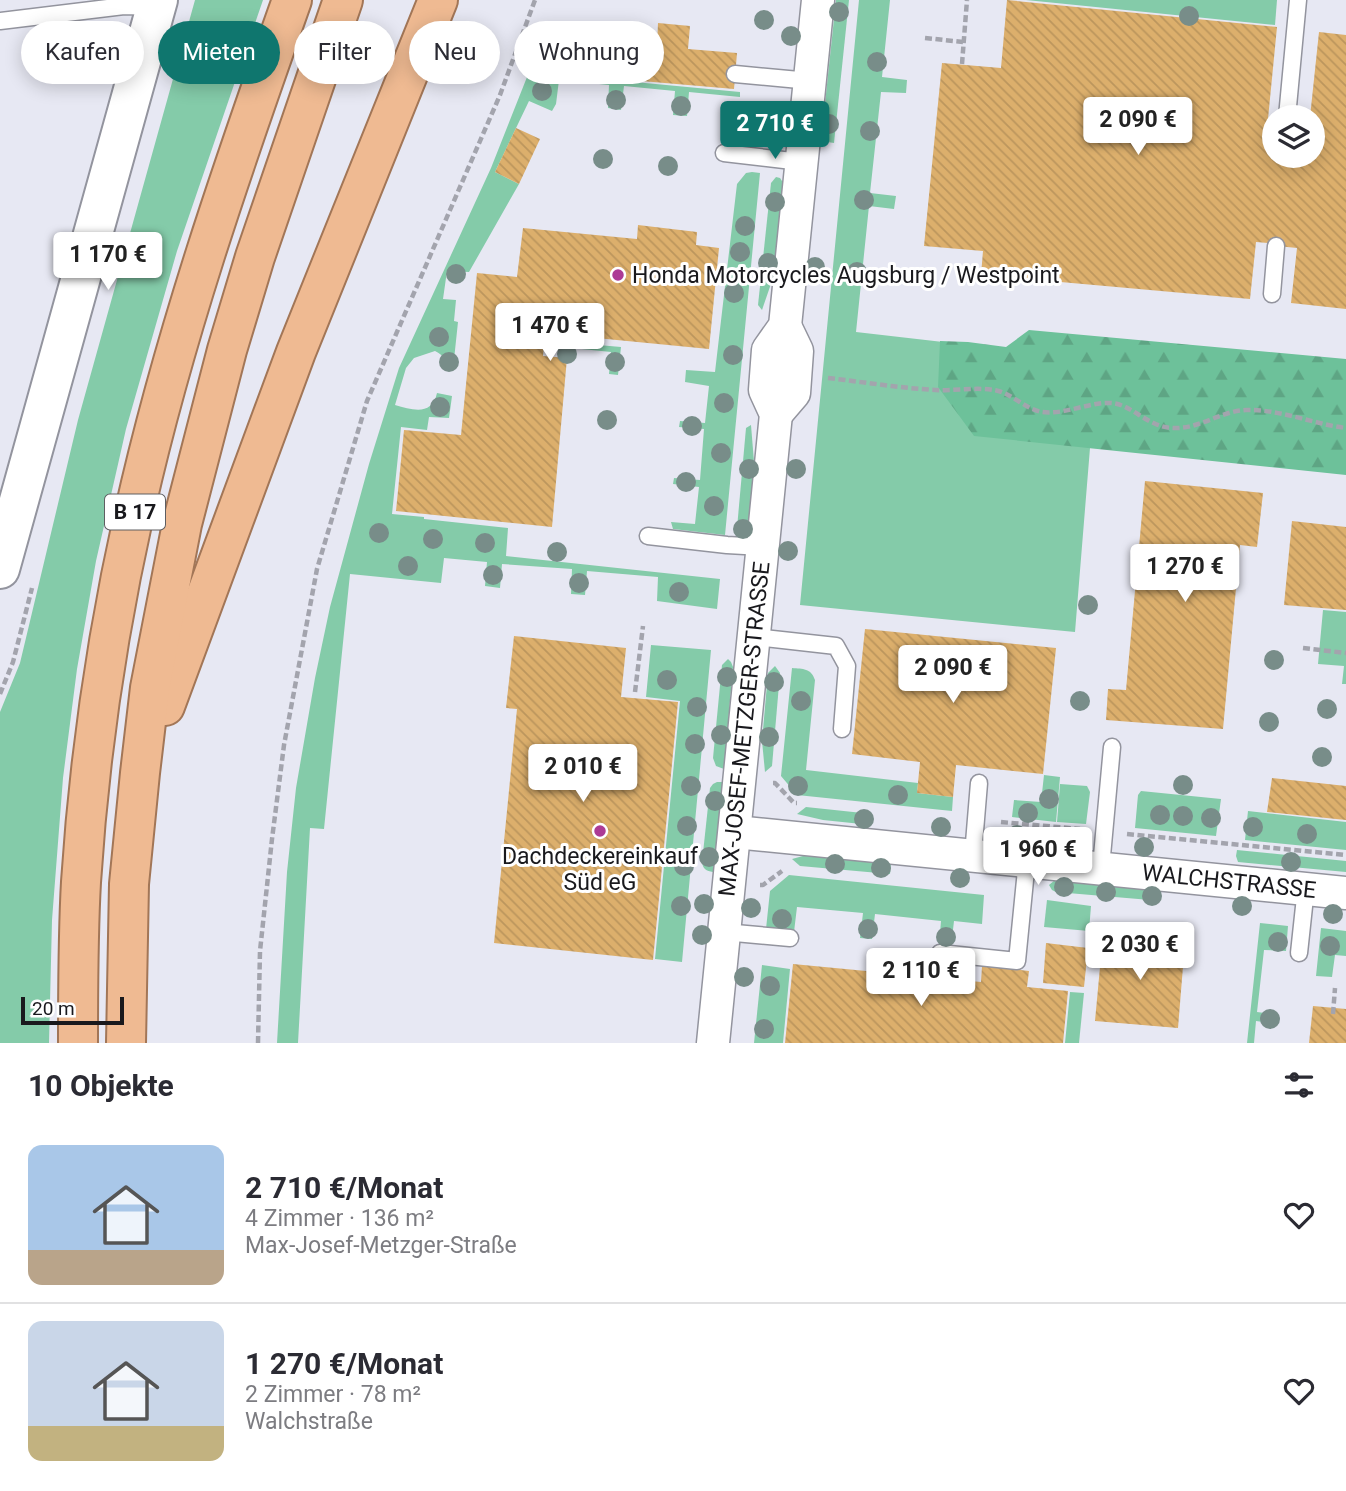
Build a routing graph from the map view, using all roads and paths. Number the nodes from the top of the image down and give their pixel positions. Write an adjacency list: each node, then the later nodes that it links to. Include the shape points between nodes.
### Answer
1 (292, 0): 51 (highway, B 17, via 209,242 132,525 91,769 81,883)
2 (343, 0): 32 (highway, B 17, via 255,257 202,439 164,607)
3 (438, 0): 32 (highway, via 296,352)
4 (536, 0): 53 (path, via 367,401 317,569 284,745 272,839 260,951)
5 (818, 0): 14 (street, MAX-JOSEF-METZGER-STRASSE)
6 (967, 0): 11 (path)
7 (1298, 0): 15 (lane)
8 (157, 4): 9 (lane); 24 (street)
9 (0, 20)
10 (925, 38): 11 (path)
11 (964, 42): 12 (path)
12 (962, 64)
13 (735, 74): 14 (lane)
14 (810, 81): 17 (street, MAX-JOSEF-METZGER-STRASSE)
15 (1288, 105)
16 (723, 153): 17 (lane)
17 (802, 162): 23 (street, MAX-JOSEF-METZGER-STRASSE, via 785,326 797,351 794,393 776,414)
18 (1276, 246): 19 (lane)
19 (1272, 294)
20 (816, 377): 21 (path, via 936,390 995,390 1041,412 1121,404 1153,425 1174,428 1246,410)
21 (1346, 428)
22 (648, 536): 23 (lane)
23 (762, 547): 26 (street, MAX-JOSEF-METZGER-STRASSE)
24 (0, 569)
25 (643, 626): 29 (path)
26 (755, 637): 30 (lane, via 836,646 847,666); 37 (street, MAX-JOSEF-METZGER-STRASSE)
27 (1303, 648): 28 (path)
28 (1346, 653)
29 (635, 692)
30 (842, 729)
31 (1112, 747): 38 (lane)
32 (140, 773): 52 (highway, B 17, via 129,884)
33 (775, 783): 35 (path, via 794,803)
34 (979, 783): 36 (lane)
35 (807, 804)
36 (976, 819): 38 (path); 39 (lane)
37 (735, 832): 39 (street, WALCHSTRASSE); 45 (street, MAX-JOSEF-METZGER-STRASSE)
38 (1105, 832): 40 (path); 42 (lane)
39 (973, 855): 41 (street, WALCHSTRASSE)
40 (1346, 855)
41 (1027, 860): 42 (street, WALCHSTRASSE); 47 (lane, via 1017,961)
42 (1101, 867): 43 (street, WALCHSTRASSE)
43 (1306, 888): 44 (street, WALCHSTRASSE); 48 (lane)
44 (1346, 893)
45 (724, 932): 46 (lane); 54 (street, MAX-JOSEF-METZGER-STRASSE)
46 (790, 938)
47 (940, 953)
48 (1299, 953)
49 (1335, 988): 50 (path)
50 (1333, 1014)
51 (78, 1043)
52 (126, 1043)
53 (258, 1043)
54 (713, 1043)

